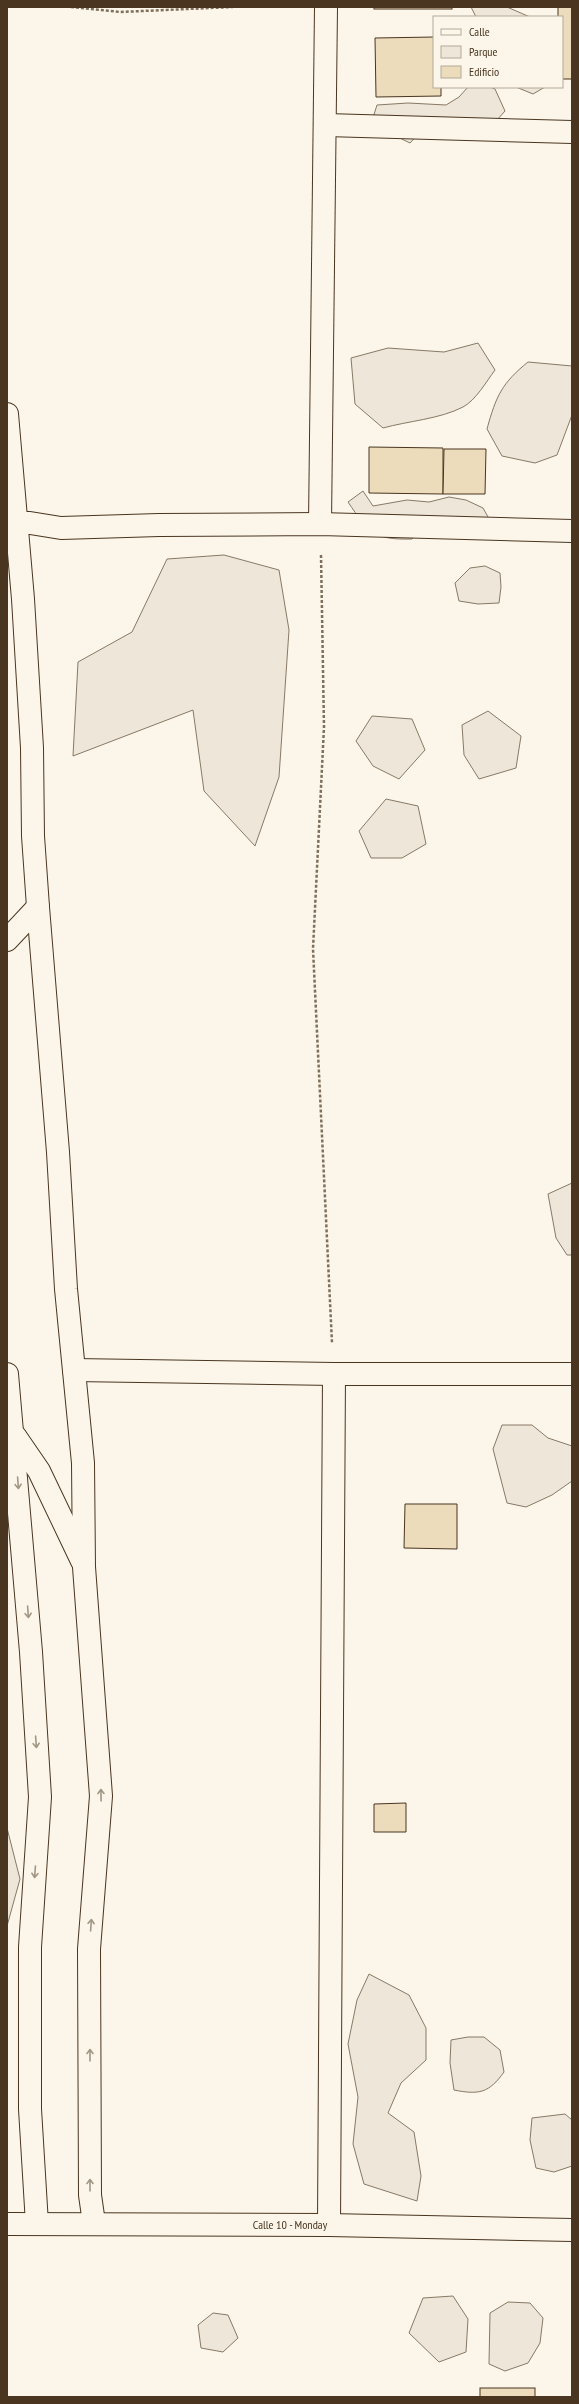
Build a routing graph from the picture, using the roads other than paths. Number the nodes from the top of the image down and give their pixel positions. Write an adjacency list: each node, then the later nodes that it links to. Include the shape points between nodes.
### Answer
1 (326, 7): 2 (street)
2 (326, 125): 3 (street); 6 (street)
3 (572, 132)
4 (7, 414): 5 (street)
5 (15, 523): 6 (street, via 61,528); 8 (street, via 23,599 32,748 33,836)
6 (320, 524): 7 (street)
7 (572, 531)
8 (38, 907): 9 (street); 10 (street)
9 (7, 940)
10 (74, 1370): 12 (street); 15 (street, via 83,1463)
11 (7, 1374): 14 (street)
12 (334, 1374): 13 (street); 19 (street)
13 (572, 1374)
14 (14, 1433): 15 (street, via 39,1471); 17 (street, one-way to 17, via 40,1797 30,1947 30,2109)
15 (84, 1567): 18 (street, one-way to 15, via 90,2195 90,1949 101,1796)
16 (7, 2224): 17 (street, Calle 10 - Monday)
17 (37, 2224): 18 (street, Calle 10 - Monday)
18 (94, 2224): 19 (street, Calle 10 - Monday)
19 (329, 2225): 20 (street, Calle 10 - Monday)
20 (572, 2230)

